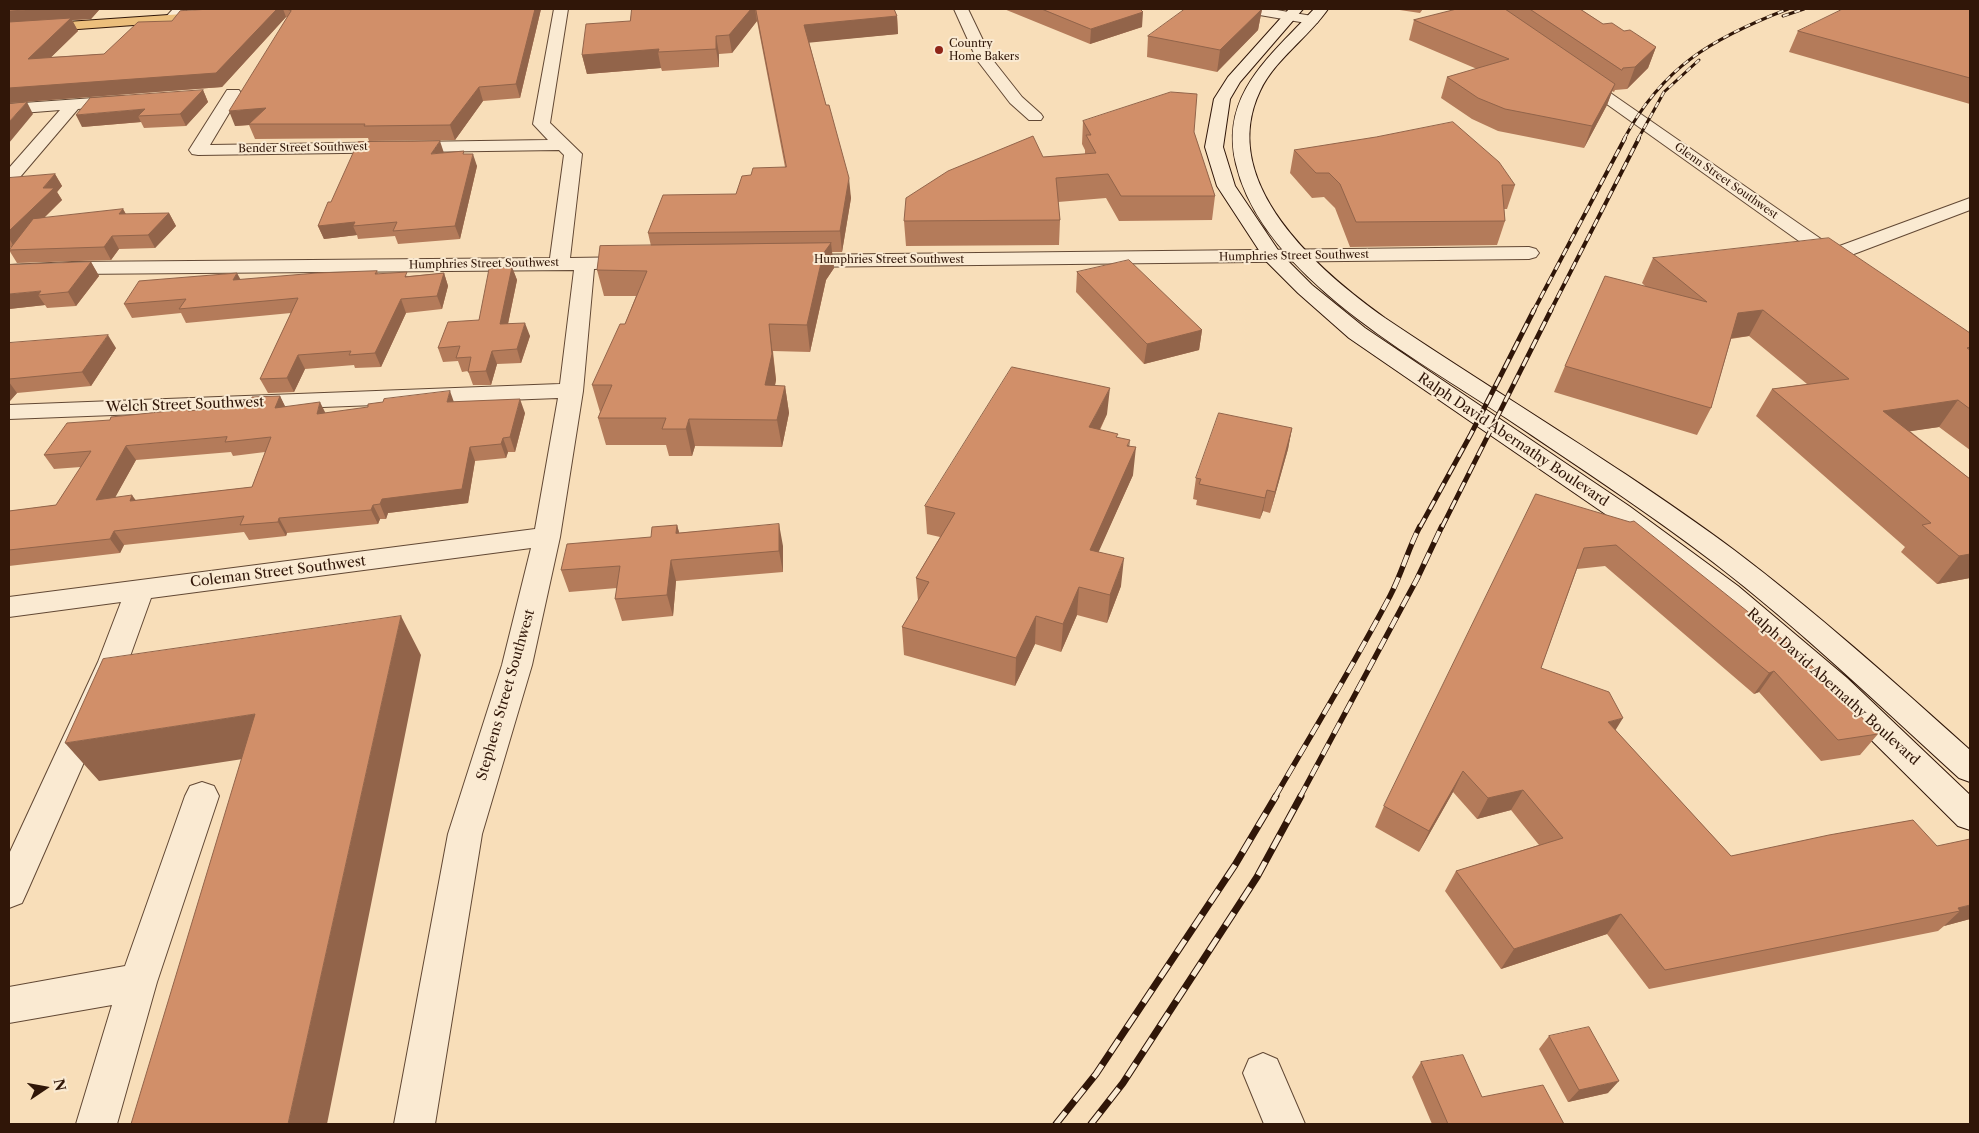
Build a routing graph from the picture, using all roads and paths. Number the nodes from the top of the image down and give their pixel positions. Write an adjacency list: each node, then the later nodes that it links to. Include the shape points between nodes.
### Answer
1 (562, 9): 15 (street, via 542,124)
2 (960, 9): 14 (street, via 985,60 1016,100)
3 (1248, 9): 4 (street)
4 (1292, 12): 6 (street); 21 (street, Ralph David Abernathy Boulevard, via 1234,80 1222,99 1214,147 1226,186)
5 (176, 14): 7 (main road); 8 (main road)
6 (1316, 14): 20 (street, Ralph David Abernathy Boulevard, via 1255,82 1240,130 1242,154 1261,206)
7 (223, 15)
8 (9, 30)
9 (1568, 70): 19 (street, Glenn Street Southwest)
10 (216, 94): 15 (street, Bender Street Southwest, via 233,93 198,150)
11 (140, 100): 12 (street)
12 (74, 104): 13 (street); 16 (street)
13 (9, 109)
14 (1035, 117)
15 (564, 145): 24 (street, Stephens Street Southwest, via 573,154)
16 (9, 179)
17 (1970, 204): 19 (street)
18 (1529, 253): 20 (street, Humphries Street Southwest)
19 (1832, 255): 26 (street, Glenn Street Southwest)
20 (1298, 256): 21 (street, Humphries Street Southwest); 32 (street, Ralph David Abernathy Boulevard, via 1383,326 1592,465 1775,595)
21 (1273, 257): 22 (street, Humphries Street Southwest); 34 (street, Ralph David Abernathy Boulevard, via 1304,289 1365,338 1620,512 1728,593 1836,686)
22 (772, 261)
23 (650, 262): 24 (street, Humphries Street Southwest)
24 (572, 263): 25 (street, Humphries Street Southwest, via 72,268); 27 (street, Stephens Street Southwest)
25 (9, 272)
26 (1857, 272)
27 (571, 391): 28 (street, Welch Street Southwest); 29 (street, Stephens Street Southwest)
28 (9, 412)
29 (547, 537): 30 (street, Coleman Street Southwest); 40 (street, Stephens Street Southwest, via 517,665 466,834)
30 (135, 603): 31 (street, Coleman Street Southwest); 35 (street, via 128,660)
31 (9, 606)
32 (1970, 768)
33 (202, 796): 36 (street)
34 (1970, 816)
35 (9, 892)
36 (138, 982): 37 (street); 39 (street)
37 (9, 1005)
38 (1263, 1073): 41 (street)
39 (96, 1124)
40 (414, 1124)
41 (1284, 1124)

